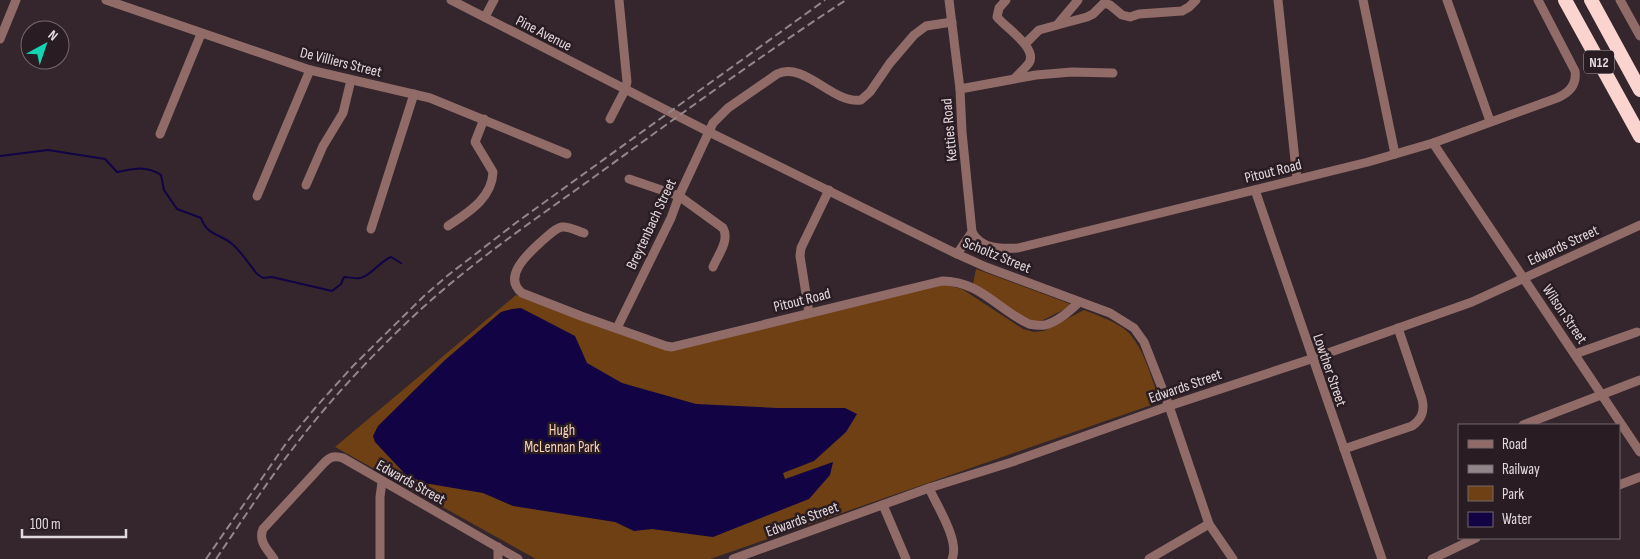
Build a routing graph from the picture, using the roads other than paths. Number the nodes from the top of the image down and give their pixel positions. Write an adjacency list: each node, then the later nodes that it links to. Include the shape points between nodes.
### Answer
1 (16, 0): 22 (street)
2 (106, 0): 20 (street, De Villiers Street)
3 (451, 0): 17 (street, Pine Avenue)
4 (494, 0): 17 (street)
5 (619, 0): 29 (street, via 627,74)
6 (949, 0): 18 (street, Ketties Road)
7 (1006, 0): 23 (street, via 999,8 998,16)
8 (1078, 0): 19 (street)
9 (1196, 0): 19 (street, via 1182,11 1130,17 1104,3 1093,14)
10 (1278, 0): 42 (street)
11 (1364, 0): 40 (street)
12 (1446, 0): 34 (street)
13 (1538, 0): 34 (street, Pitout Road, via 1575,71 1574,84 1562,96)
14 (1565, 0): 37 (highway, N12)
15 (1591, 0): 30 (highway, N12)
16 (1620, 0): 21 (street)
17 (485, 18): 29 (street, Pine Avenue)
18 (952, 22): 28 (street, Ketties Road); 35 (street, Breytenbach Street, via 926,26 914,35 870,92 860,100 848,100 798,73 785,71 728,108)
19 (1058, 25): 23 (street, via 1036,31)
20 (201, 34): 24 (street, De Villiers Street); 36 (street)
21 (1640, 36)
22 (0, 40)
23 (1025, 44): 26 (street, via 1030,51 1030,60)
24 (310, 70): 27 (street, De Villiers Street); 46 (street)
25 (1113, 72): 26 (street, via 1072,72)
26 (1015, 78): 28 (street)
27 (351, 80): 31 (street, De Villiers Street); 43 (street, via 343,113 323,146)
28 (960, 89): 51 (street, Ketties Road)
29 (625, 90): 33 (street); 35 (street, Scholtz Street)
30 (1640, 90)
31 (414, 94): 32 (street, De Villiers Street); 50 (street)
32 (484, 119): 39 (street, De Villiers Street); 49 (street, via 475,142 492,177 480,203)
33 (610, 119)
34 (1490, 121): 38 (street, Pitout Road)
35 (709, 132): 44 (street, Scholtz Street); 47 (street, Breytenbach Street)
36 (160, 134)
37 (1640, 136)
38 (1433, 142): 40 (street, Pitout Road); 55 (street, Wilson Street)
39 (567, 154)
40 (1395, 154): 42 (street, Pitout Road)
41 (629, 179): 47 (street)
42 (1297, 179): 45 (street, Pitout Road)
43 (306, 185)
44 (829, 190): 53 (street, Scholtz Street); 57 (street, via 800,252)
45 (1255, 190): 51 (street, Pitout Road, via 1018,248 996,248 980,242); 62 (street, Lowther Street)
46 (257, 196)
47 (679, 196): 54 (street, via 726,232); 58 (street, Breytenbach Street)
48 (1640, 225): 55 (street, Edwards Street)
49 (448, 226)
50 (371, 228)
51 (972, 232): 53 (street)
52 (584, 233): 58 (street, Pitout Road, via 568,227 556,229 521,262 515,278 517,290)
53 (957, 254): 56 (street, Scholtz Street)
54 (713, 267)
55 (1524, 278): 59 (street, Edwards Street, via 1472,302); 61 (street, Wilson Street)
56 (1079, 302): 57 (street, Pitout Road, via 1044,326 1029,324 968,285 942,281); 65 (street, Scholtz Street, via 1117,316 1137,332)
57 (808, 313): 58 (street, Pitout Road, via 672,347)
58 (617, 328)
59 (1398, 328): 62 (street, Edwards Street); 67 (street, via 1422,399 1423,414 1412,426)
60 (1637, 332): 61 (street)
61 (1575, 354): 64 (street, Wilson Street)
62 (1312, 358): 65 (street, Edwards Street); 67 (street, Lowther Street)
63 (1640, 380): 64 (street)
64 (1602, 395): 66 (street); 68 (street, Wilson Street)
65 (1169, 406): 72 (street, Edwards Street); 74 (street, Scholtz Street)
66 (1526, 424)
67 (1344, 449): 86 (street, Lowther Street)
68 (1640, 452)
69 (1640, 478): 71 (street)
70 (382, 482): 76 (street, Edwards Street); 77 (street, Edwards Street, via 343,458 330,458 263,529 262,542); 78 (street)
71 (1620, 485)
72 (929, 488): 73 (street, Edwards Street); 83 (street, via 953,540)
73 (883, 505): 81 (street, Edwards Street); 82 (street)
74 (1209, 524): 84 (street); 85 (street, Scholtz Street)
75 (1474, 539): 87 (street)
76 (498, 547): 79 (street); 80 (street, Edwards Street)
77 (274, 559)
78 (380, 559)
79 (498, 559)
80 (518, 559)
81 (733, 559)
82 (906, 559)
83 (952, 559)
84 (1149, 559)
85 (1232, 559)
86 (1382, 559)
87 (1432, 559)

